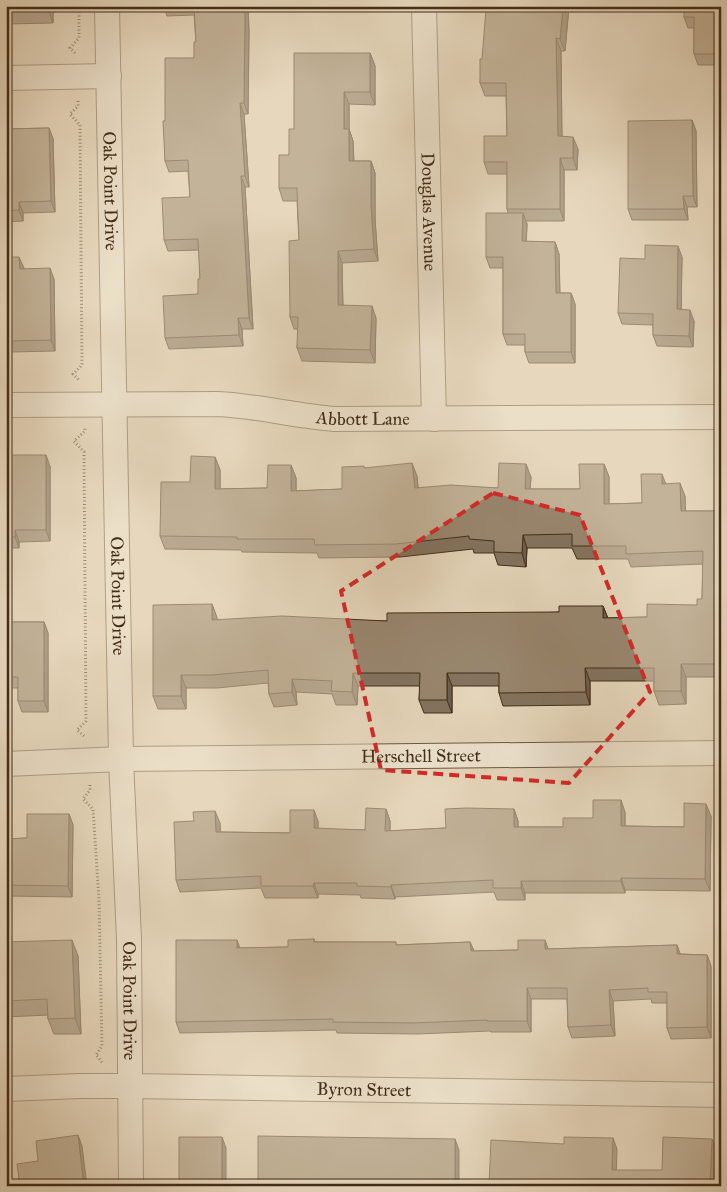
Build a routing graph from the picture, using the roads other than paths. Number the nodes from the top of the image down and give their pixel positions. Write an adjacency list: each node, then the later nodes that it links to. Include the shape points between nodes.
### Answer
1 (107, 6): 3 (street, Oak Point Drive)
2 (424, 6): 8 (street, Douglas Avenue)
3 (109, 76): 4 (street); 5 (street, Oak Point Drive)
4 (6, 78)
5 (114, 404): 6 (street, Abbott Lane); 8 (street, Abbott Lane, via 243,405 335,419); 10 (street, Oak Point Drive)
6 (6, 406)
7 (721, 417): 8 (street, Abbott Lane)
8 (434, 419)
9 (721, 753): 10 (street, Herschell Street)
10 (121, 759): 11 (street, Herschell Street); 12 (street, Oak Point Drive)
11 (6, 764)
12 (130, 1075): 13 (street, Byron Street, via 80,1086); 14 (street, Byron Street); 15 (street, Oak Point Drive)
13 (6, 1089)
14 (721, 1095)
15 (132, 1186)

